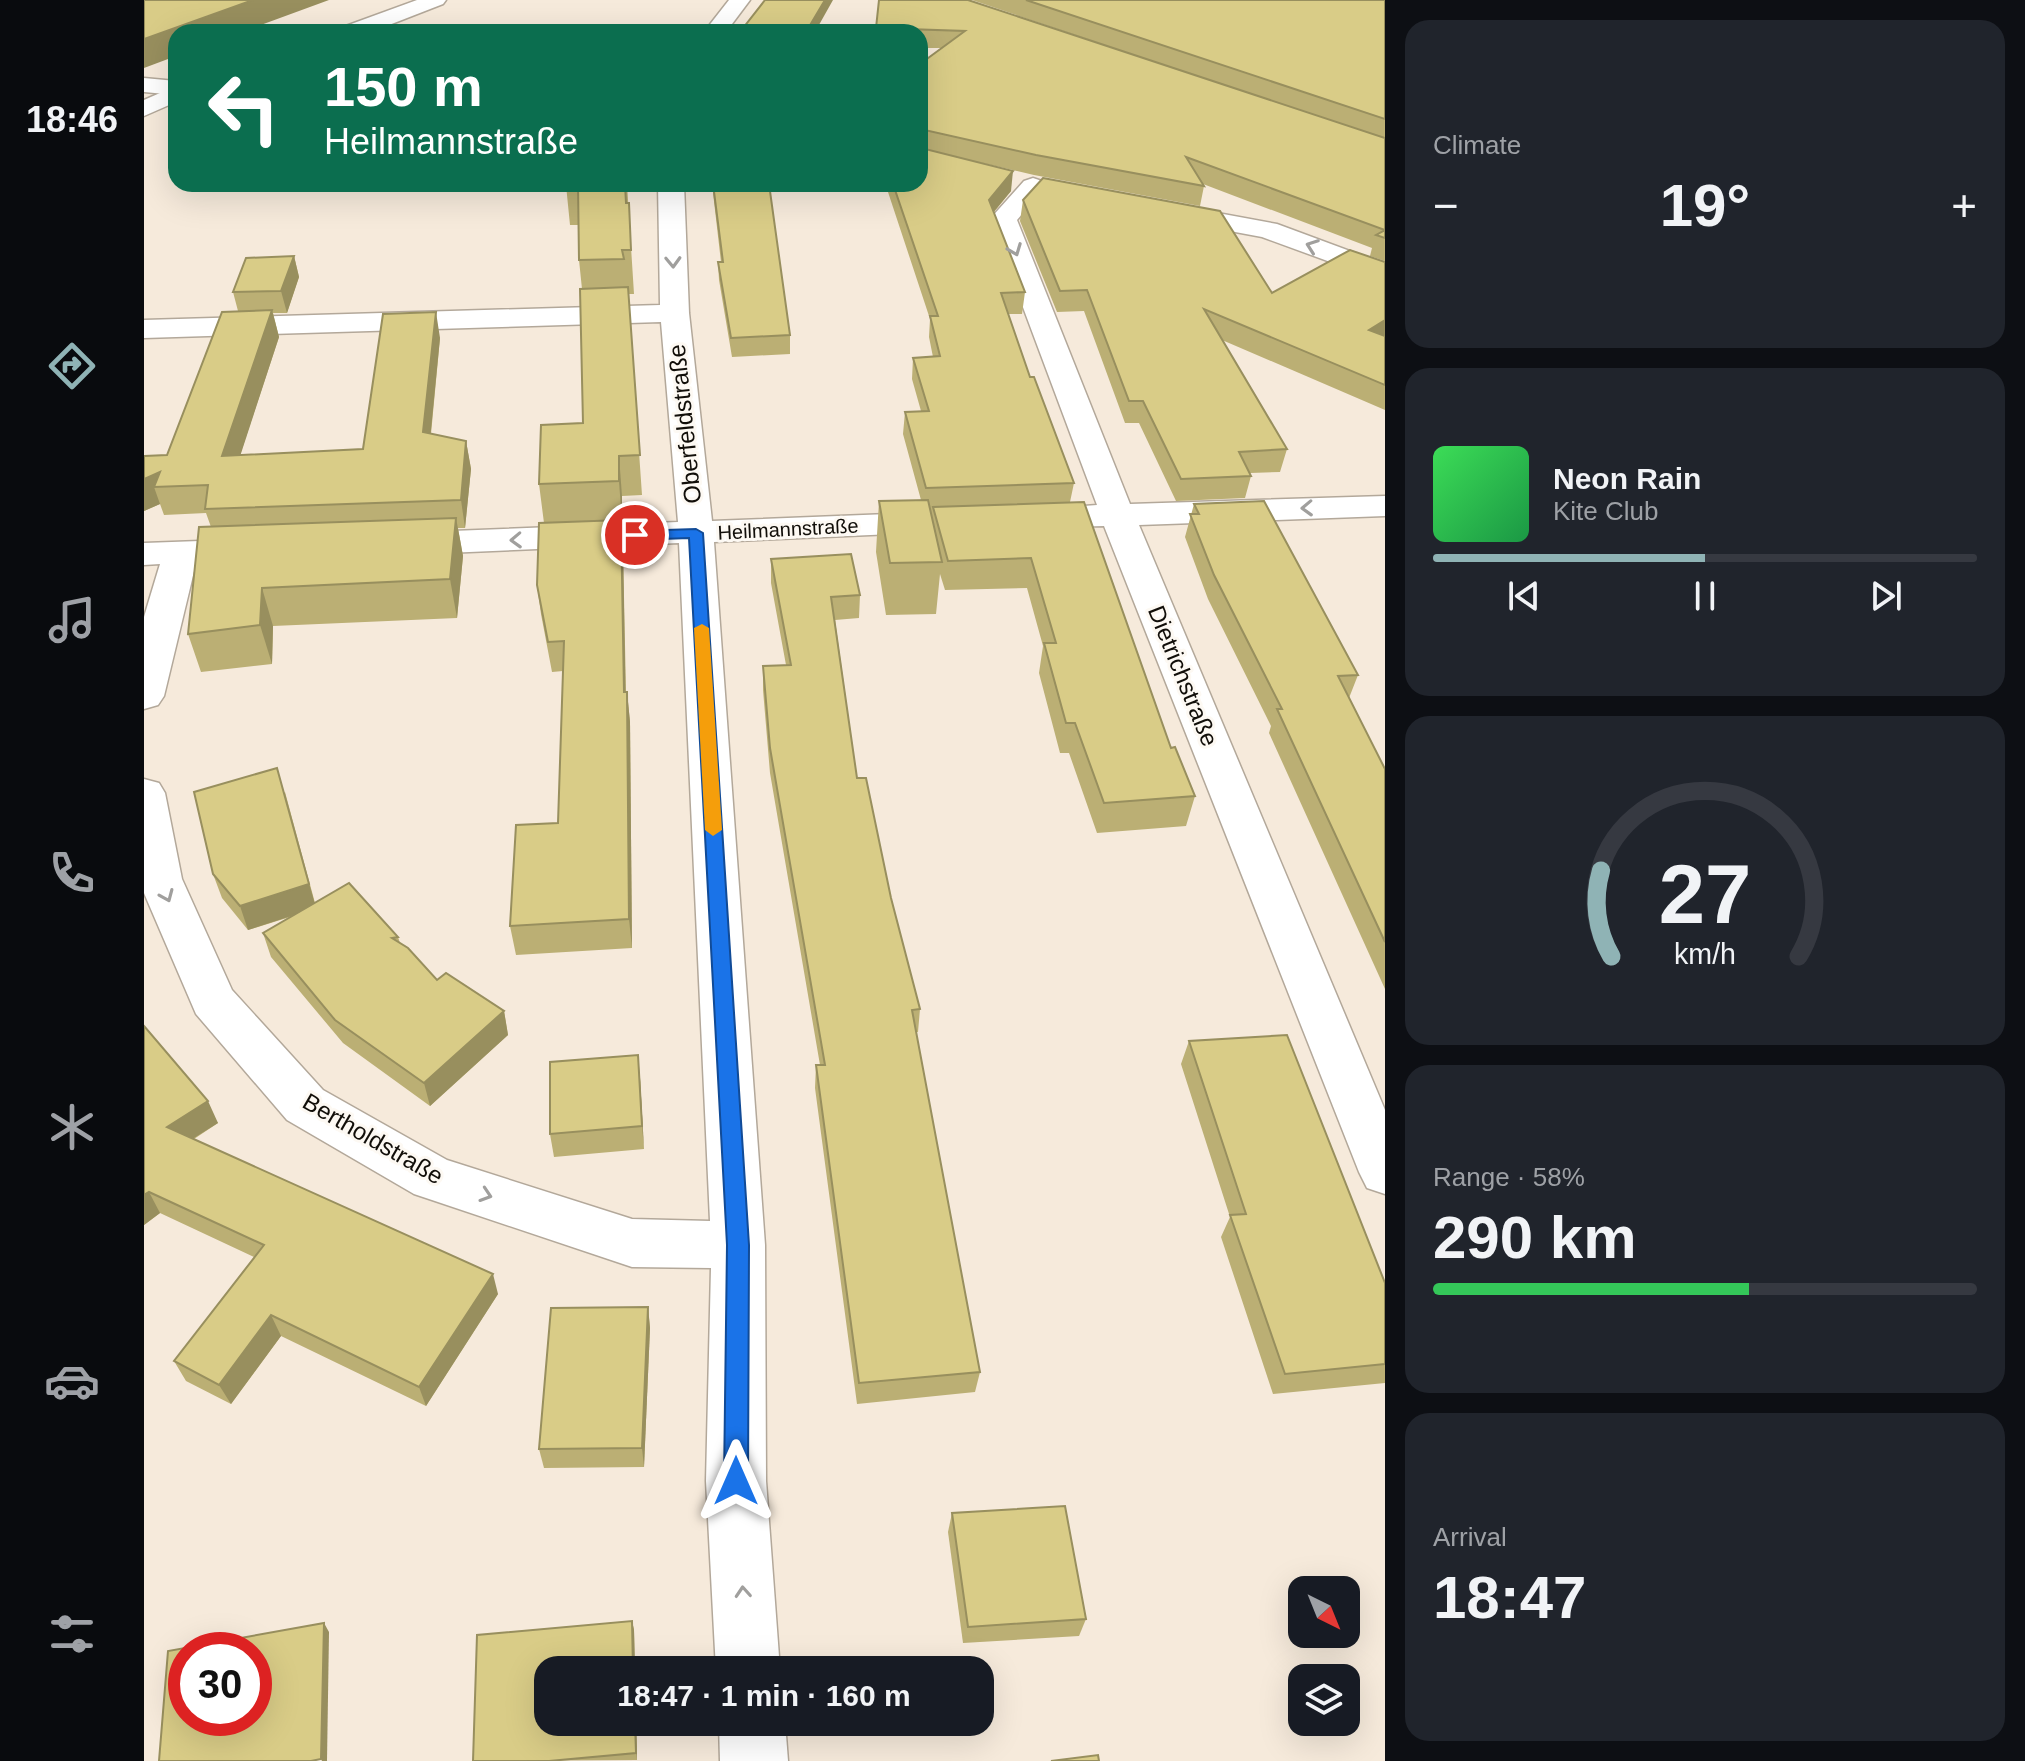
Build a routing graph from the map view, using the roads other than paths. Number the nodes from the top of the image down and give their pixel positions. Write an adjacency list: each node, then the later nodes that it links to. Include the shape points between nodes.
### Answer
1 (399, 0): 4 (street)
2 (436, 0): 5 (street)
3 (740, 0): 6 (street)
4 (351, 24)
5 (357, 24)
6 (721, 24)
7 (144, 85): 8 (street)
8 (168, 90)
9 (168, 96): 10 (street)
10 (144, 109)
11 (671, 192): 15 (street, Oberfeldstraße, one-way to 15)
12 (1064, 192): 18 (street, Dietrichstraße, one-way to 18, via 1019,182 1003,219)
13 (1143, 206): 14 (street, one-way to 13, via 1268,230)
14 (1385, 274)
15 (675, 313): 16 (street); 19 (street, Oberfeldstraße)
16 (144, 329)
17 (1385, 506): 18 (street, Heilmannstraße, one-way to 18)
18 (1117, 514): 19 (street, Heilmannstraße); 26 (street, Dietrichstraße)
19 (696, 533): 20 (street, Heilmannstraße, one-way to 20); 27 (street, Oberfeldstraße)
20 (369, 545)
21 (291, 548): 22 (street)
22 (181, 552): 23 (street); 24 (street)
23 (144, 554)
24 (144, 696)
25 (144, 793): 27 (street, Bertholdstraße, one-way to 27, via 160,879 213,1001 305,1105 432,1178 632,1243)
26 (1385, 1172)
27 (738, 1245): 28 (street, Oberfeldstraße, one-way to 27, via 736,1481)
28 (747, 1656)
29 (753, 1736): 30 (street)
30 (754, 1761)

